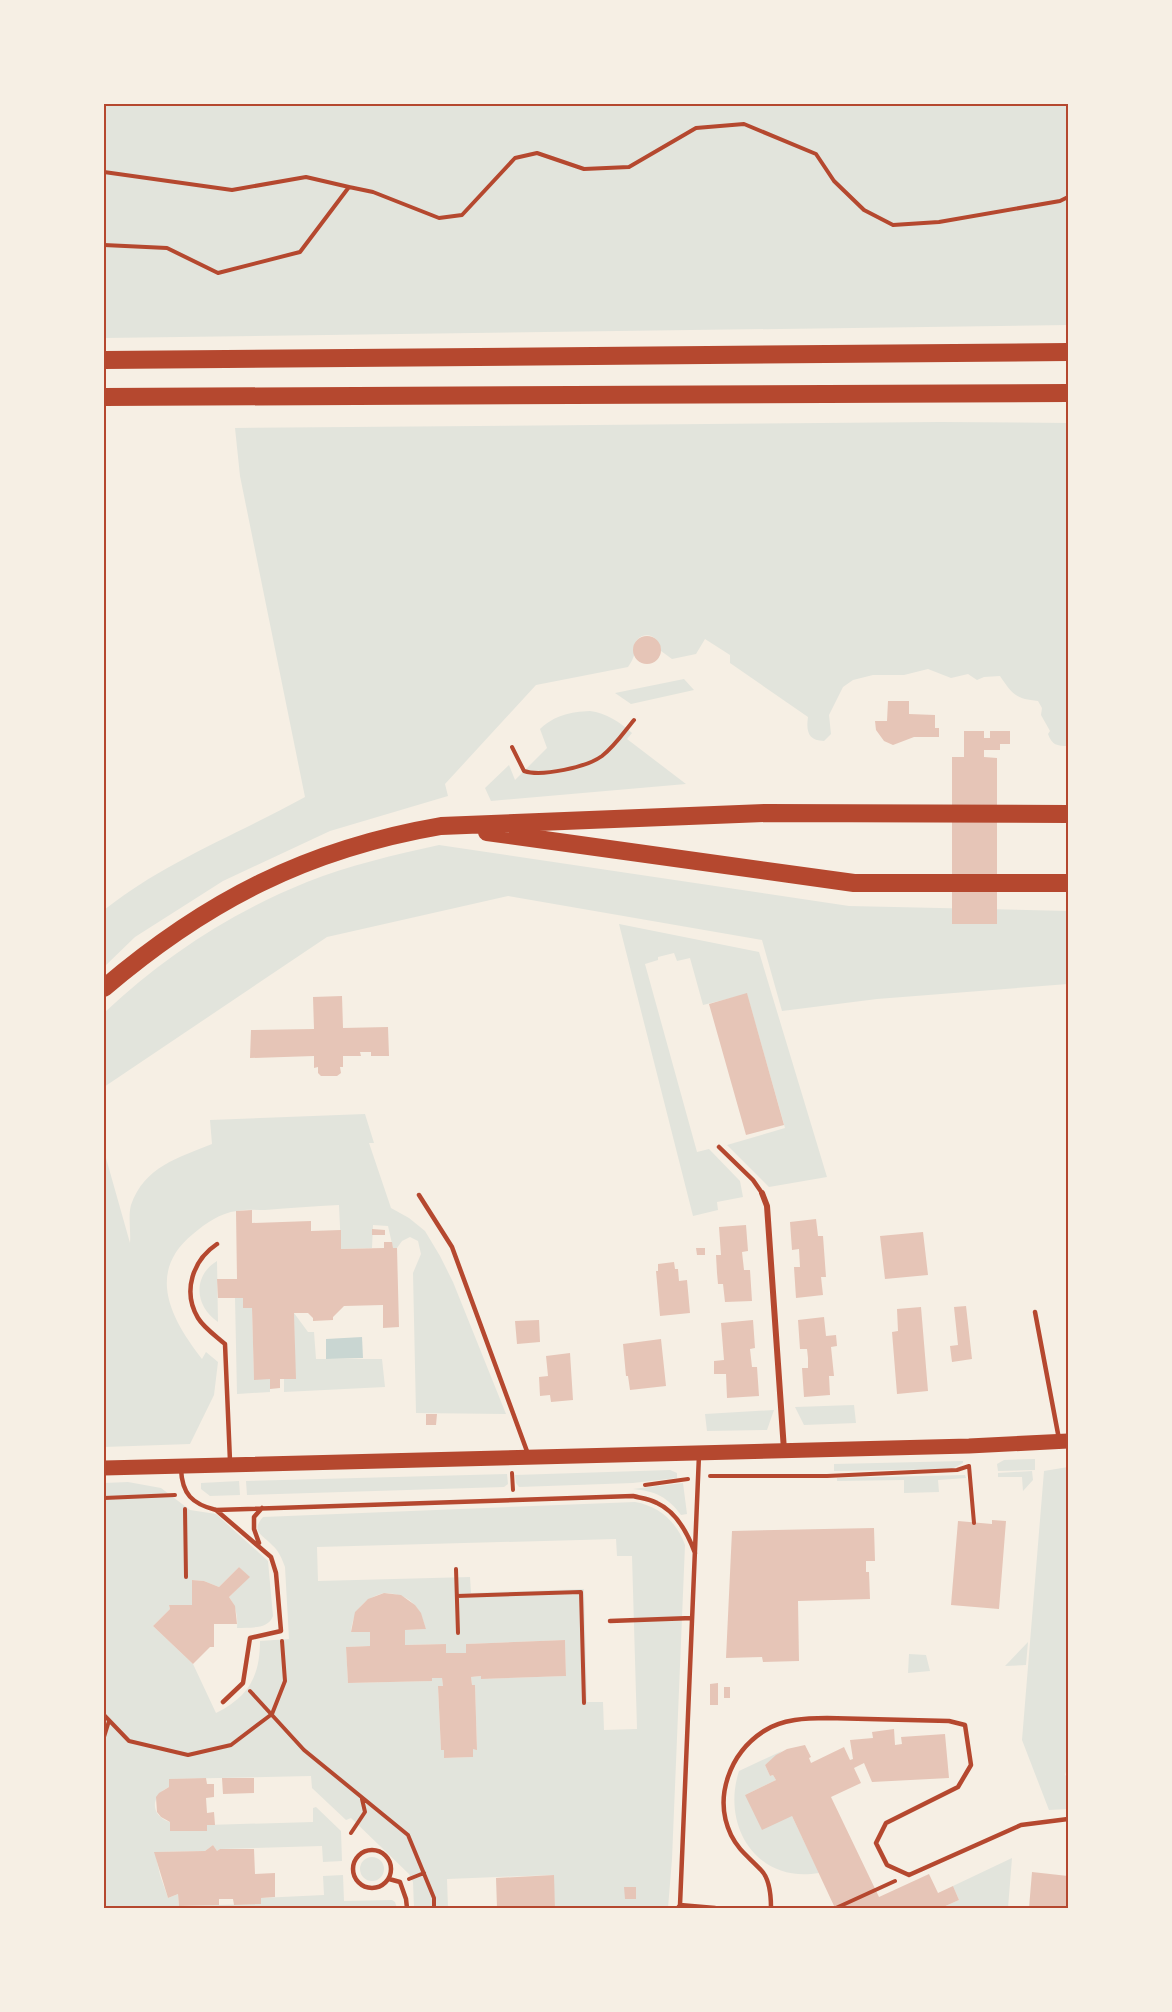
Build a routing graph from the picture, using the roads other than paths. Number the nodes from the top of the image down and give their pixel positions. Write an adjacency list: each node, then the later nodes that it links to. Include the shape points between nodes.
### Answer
1 (1068, 352): 2 (highway)
2 (104, 360)
3 (1068, 393): 4 (highway)
4 (104, 397)
5 (1068, 814): 6 (highway, via 765,813)
6 (441, 826): 7 (highway, via 854,883); 8 (highway, via 378,838 279,874 182,927)
7 (1068, 883)
8 (104, 988)
9 (719, 1147): 10 (lane)
10 (762, 1192): 15 (street, via 767,1206)
11 (419, 1195): 17 (lane, via 452,1247)
12 (217, 1244): 18 (lane, via 196,1265 190,1290 198,1318 225,1344)
13 (1035, 1312): 14 (lane)
14 (1064, 1441): 15 (main road)
15 (784, 1451): 16 (main road)
16 (699, 1453): 17 (main road); 24 (lane)
17 (528, 1457): 18 (main road)
18 (230, 1464): 19 (main road)
19 (181, 1466): 20 (main road); 22 (lane, via 182,1480 191,1498)
20 (104, 1468)
21 (262, 1508): 22 (lane); 23 (lane, via 254,1517); 24 (lane, via 633,1496 658,1503 672,1515 687,1531)
22 (216, 1510): 23 (lane)
23 (260, 1545): 27 (lane, via 271,1557 276,1573 281,1631 250,1638 243,1683)
24 (695, 1553): 25 (lane)
25 (692, 1618): 26 (lane); 30 (lane)
26 (610, 1621)
27 (223, 1702)
28 (1068, 1820): 33 (lane, via 1021,1825 909,1875 887,1865 876,1843 886,1823 958,1788 971,1765 965,1725 949,1721 827,1718 785,1722 765,1730 746,1747 725,1783 725,1817 730,1833 738,1848 762,1871 771,1892)
29 (389, 1879): 29 (lane, via 391,1864 382,1853 368,1850 354,1862 354,1876 366,1888 383,1885); 31 (lane, via 400,1882)
30 (679, 1907): 32 (lane)
31 (406, 1908)
32 (716, 1908)
33 (771, 1908)

